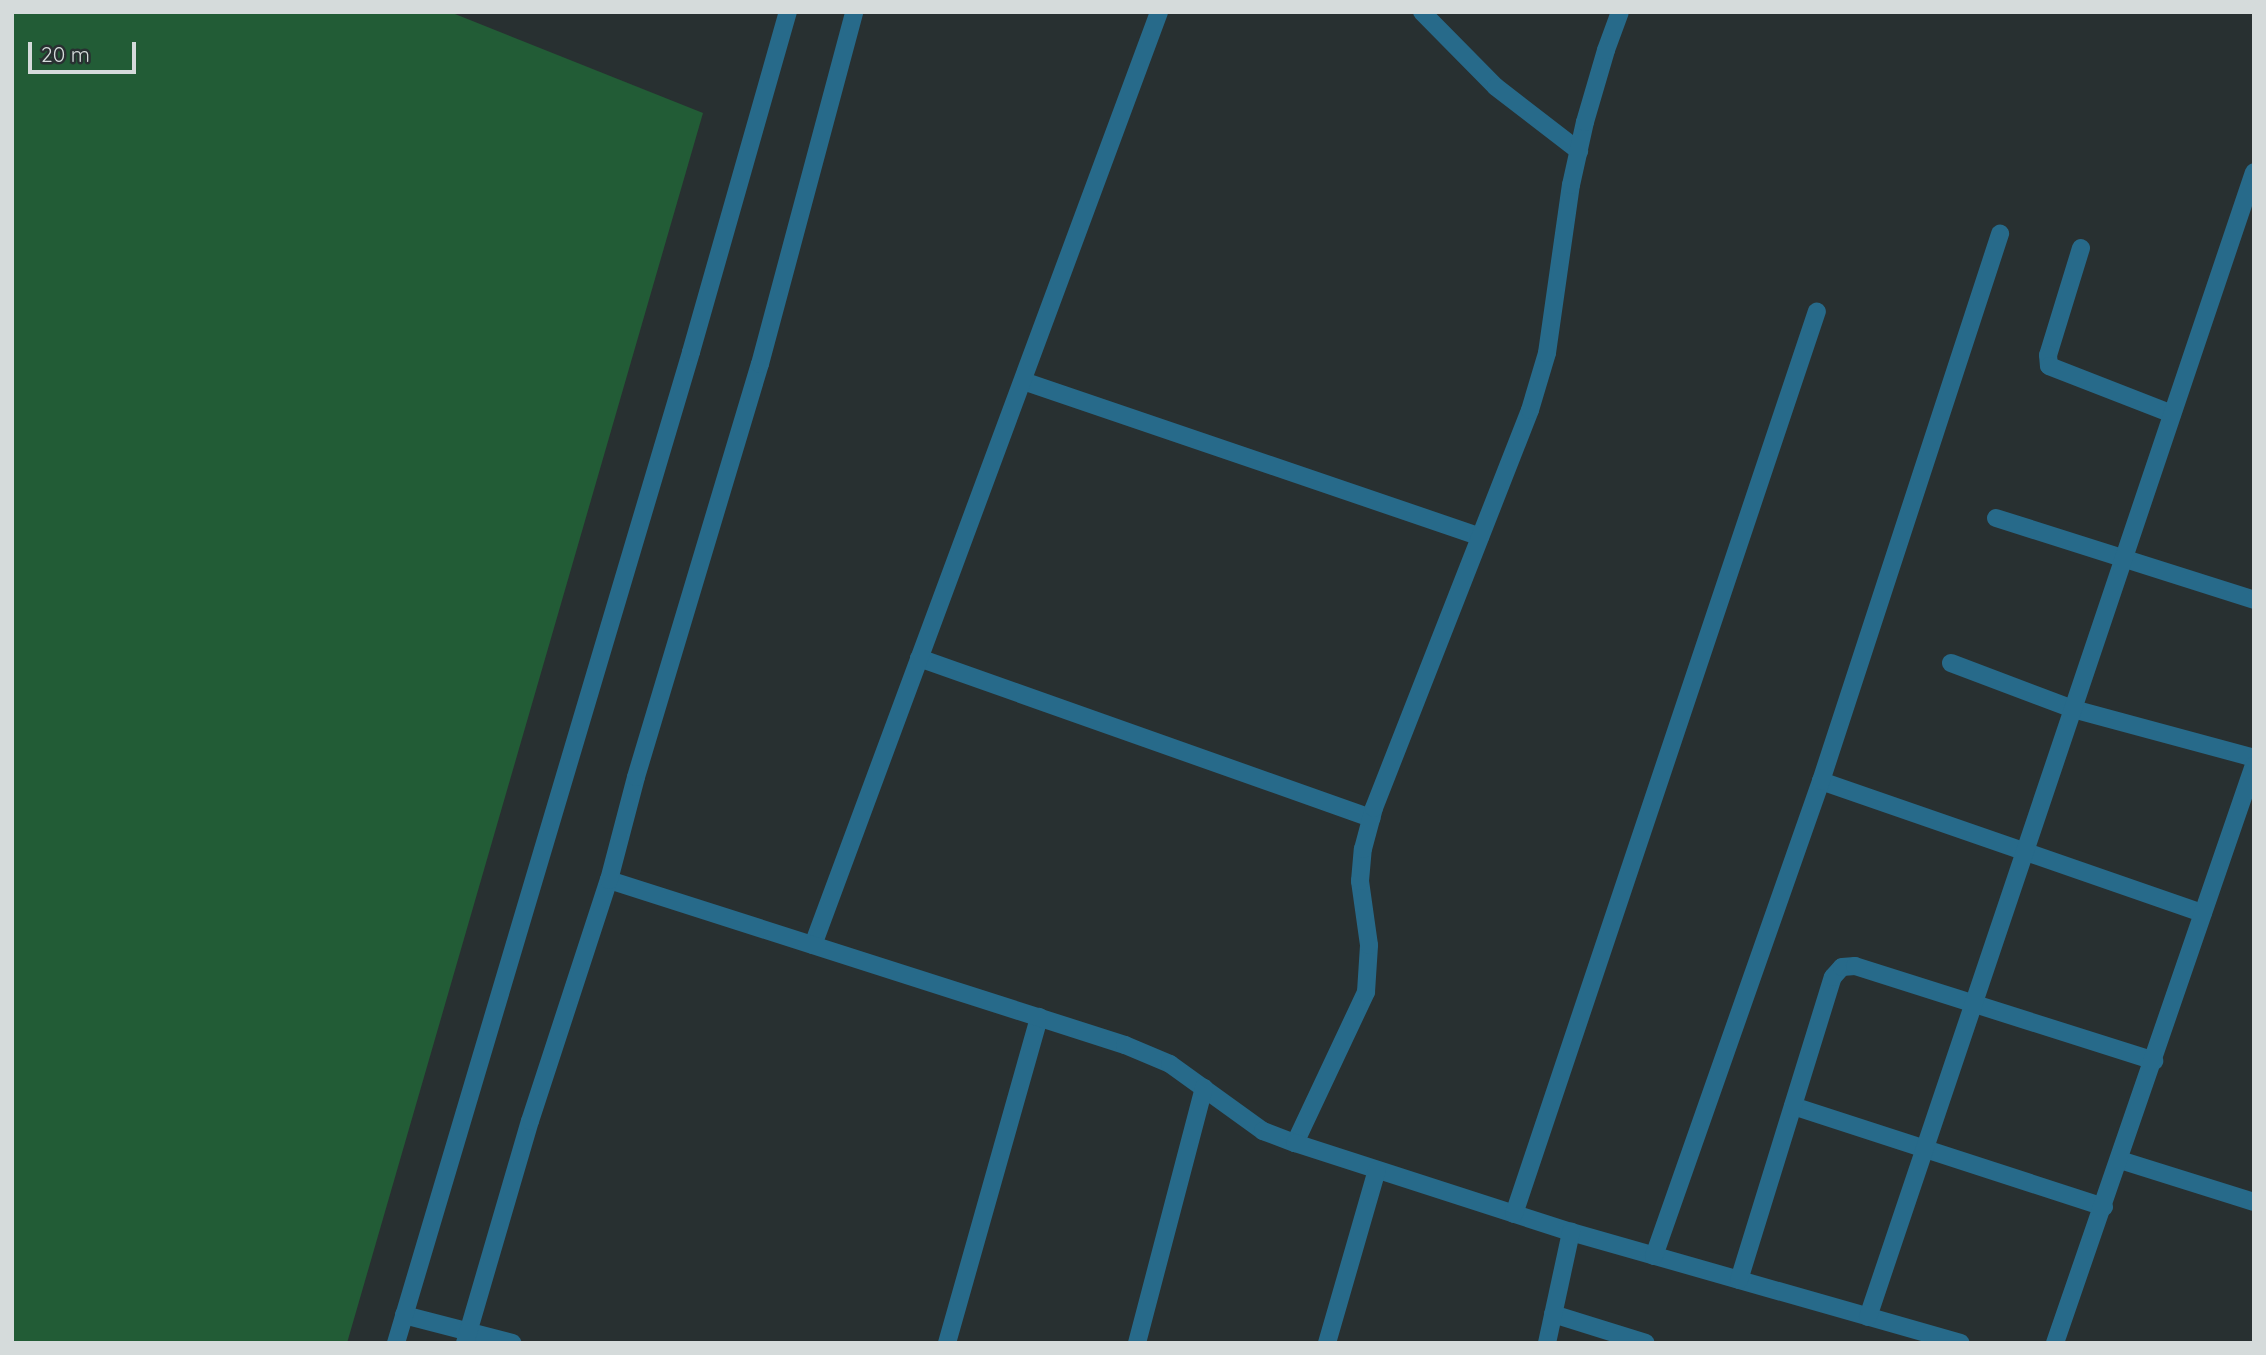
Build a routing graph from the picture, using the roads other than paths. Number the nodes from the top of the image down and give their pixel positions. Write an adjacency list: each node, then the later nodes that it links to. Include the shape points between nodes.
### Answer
1 (788, 12): 44 (street)
2 (854, 12): 25 (street, via 760,364)
3 (1159, 12): 11 (street)
4 (1422, 12): 6 (street, via 1496,88)
5 (1620, 12): 6 (street)
6 (1579, 151): 14 (street, via 1547,353 1530,411)
7 (2254, 172): 12 (street)
8 (2000, 234): 22 (street)
9 (2081, 248): 12 (street, via 2048,355 2049,366)
10 (1817, 312): 39 (street)
11 (1023, 381): 14 (street); 17 (street)
12 (2172, 414): 15 (street)
13 (1996, 518): 15 (street)
14 (1480, 537): 23 (street)
15 (2124, 558): 16 (street); 19 (street)
16 (2254, 600)
17 (919, 658): 23 (street); 27 (street)
18 (1951, 663): 19 (street)
19 (2073, 709): 20 (street); 24 (street)
20 (2254, 758)
21 (2254, 765): 26 (street)
22 (1821, 782): 24 (street); 41 (street)
23 (1372, 818): 33 (street, via 1360,881 1369,945 1366,992)
24 (2023, 851): 26 (street); 28 (street)
25 (609, 880): 27 (street); 46 (street)
26 (2203, 914): 30 (street)
27 (813, 945): 29 (street)
28 (1974, 1004): 30 (street); 32 (street, via 1855,966 1842,967 1833,977); 34 (street)
29 (1039, 1017): 31 (street, via 1170,1064); 49 (street)
30 (2154, 1061): 35 (street)
31 (1204, 1088): 33 (street, via 1264,1131); 50 (street)
32 (1793, 1106): 34 (street); 42 (street)
33 (1295, 1143): 36 (street)
34 (1925, 1149): 38 (street); 45 (street)
35 (2120, 1160): 37 (street); 38 (street)
36 (1377, 1170): 39 (street); 51 (street)
37 (2254, 1202)
38 (2104, 1207): 55 (street)
39 (1514, 1214): 40 (street)
40 (1571, 1232): 41 (street); 43 (street)
41 (1654, 1256): 42 (street)
42 (1739, 1280): 45 (street)
43 (1553, 1314): 52 (street); 53 (street)
44 (404, 1315): 46 (street); 47 (street)
45 (1868, 1317): 54 (street)
46 (466, 1336): 48 (street)
47 (396, 1343)
48 (512, 1343)
49 (947, 1343)
50 (1137, 1343)
51 (1327, 1343)
52 (1547, 1343)
53 (1646, 1343)
54 (1960, 1343)
55 (2055, 1343)

